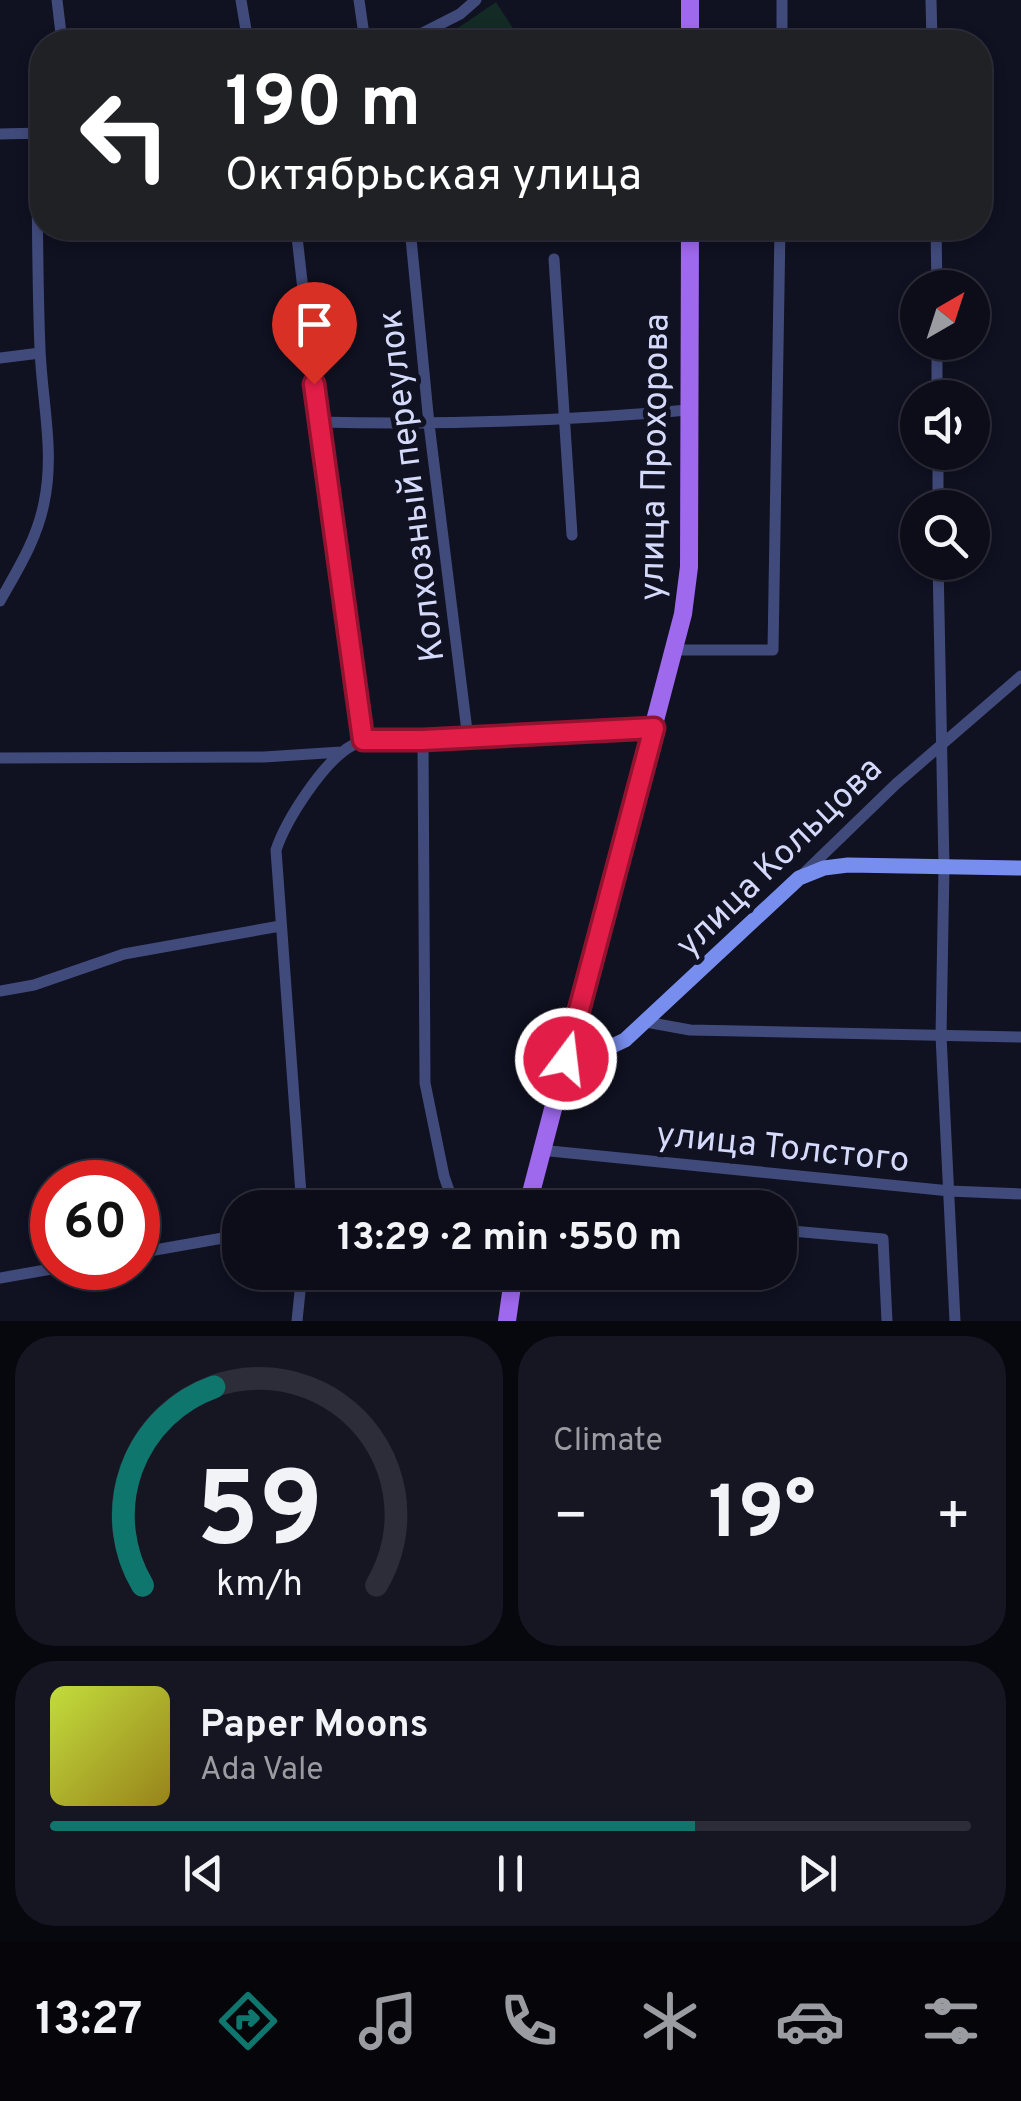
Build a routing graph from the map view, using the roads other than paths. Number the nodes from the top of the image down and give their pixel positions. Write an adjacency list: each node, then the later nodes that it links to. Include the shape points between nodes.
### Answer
1 (57, 0): 8 (street)
2 (241, 0): 9 (street)
3 (358, 0): 10 (street)
4 (476, 0): 11 (street)
5 (690, 0): 12 (main road)
6 (782, 0): 13 (street)
7 (931, 0): 14 (street)
8 (61, 30)
9 (246, 30)
10 (363, 30)
11 (428, 30)
12 (690, 30)
13 (782, 30)
14 (932, 30)
15 (30, 133): 16 (street)
16 (0, 134)
17 (39, 240): 25 (street)
18 (297, 240): 29 (street)
19 (411, 240): 30 (street, Колхозный переулок)
20 (690, 240): 27 (main road, улица Прохорова)
21 (780, 240): 34 (street, via 773,650)
22 (936, 240): 24 (street)
23 (554, 259): 28 (street)
24 (937, 270)
25 (40, 352): 26 (street); 33 (street, via 49,478 30,546)
26 (0, 358)
27 (688, 410): 28 (street); 34 (main road, улица Прохорова, via 689,567)
28 (565, 421): 30 (street); 31 (street)
29 (318, 422): 30 (street); 38 (street)
30 (429, 424): 37 (street, Колхозный переулок)
31 (572, 535)
32 (938, 580): 40 (street)
33 (0, 601)
34 (674, 650): 36 (main road, улица Прохорова)
35 (1021, 676): 40 (street, улица Кольцова)
36 (654, 728): 37 (street); 51 (main road, улица Прохорова)
37 (468, 738): 39 (street)
38 (363, 740): 39 (street); 41 (street)
39 (423, 740): 54 (street, via 424,1083)
40 (940, 746): 43 (street); 45 (street, улица Кольцова)
41 (341, 752): 42 (street); 46 (street, via 281,837)
42 (0, 758)
43 (944, 867): 44 (main road); 45 (main road, via 848,865); 49 (street)
44 (1021, 868)
45 (799, 878): 48 (main road, улица Кольцова)
46 (280, 926): 47 (street, via 124,954); 53 (street)
47 (0, 992)
48 (646, 1022): 49 (street, via 690,1030); 51 (main road, улица Кольцова, via 608,1050)
49 (941, 1036): 50 (street); 56 (street)
50 (1021, 1037)
51 (566, 1059): 52 (main road, улица Прохорова)
52 (540, 1150): 55 (main road, улица Прохорова); 56 (street, улица Толстого)
53 (301, 1190)
54 (449, 1190)
55 (530, 1190)
56 (950, 1191): 57 (street, улица Толстого); 68 (street)
57 (1021, 1194)
58 (797, 1232): 67 (street, via 882,1240)
59 (222, 1238): 60 (street)
60 (160, 1249)
61 (30, 1273): 62 (street)
62 (0, 1278)
63 (300, 1290): 65 (street)
64 (511, 1290): 66 (main road)
65 (297, 1321)
66 (507, 1321)
67 (887, 1321)
68 (954, 1321)

